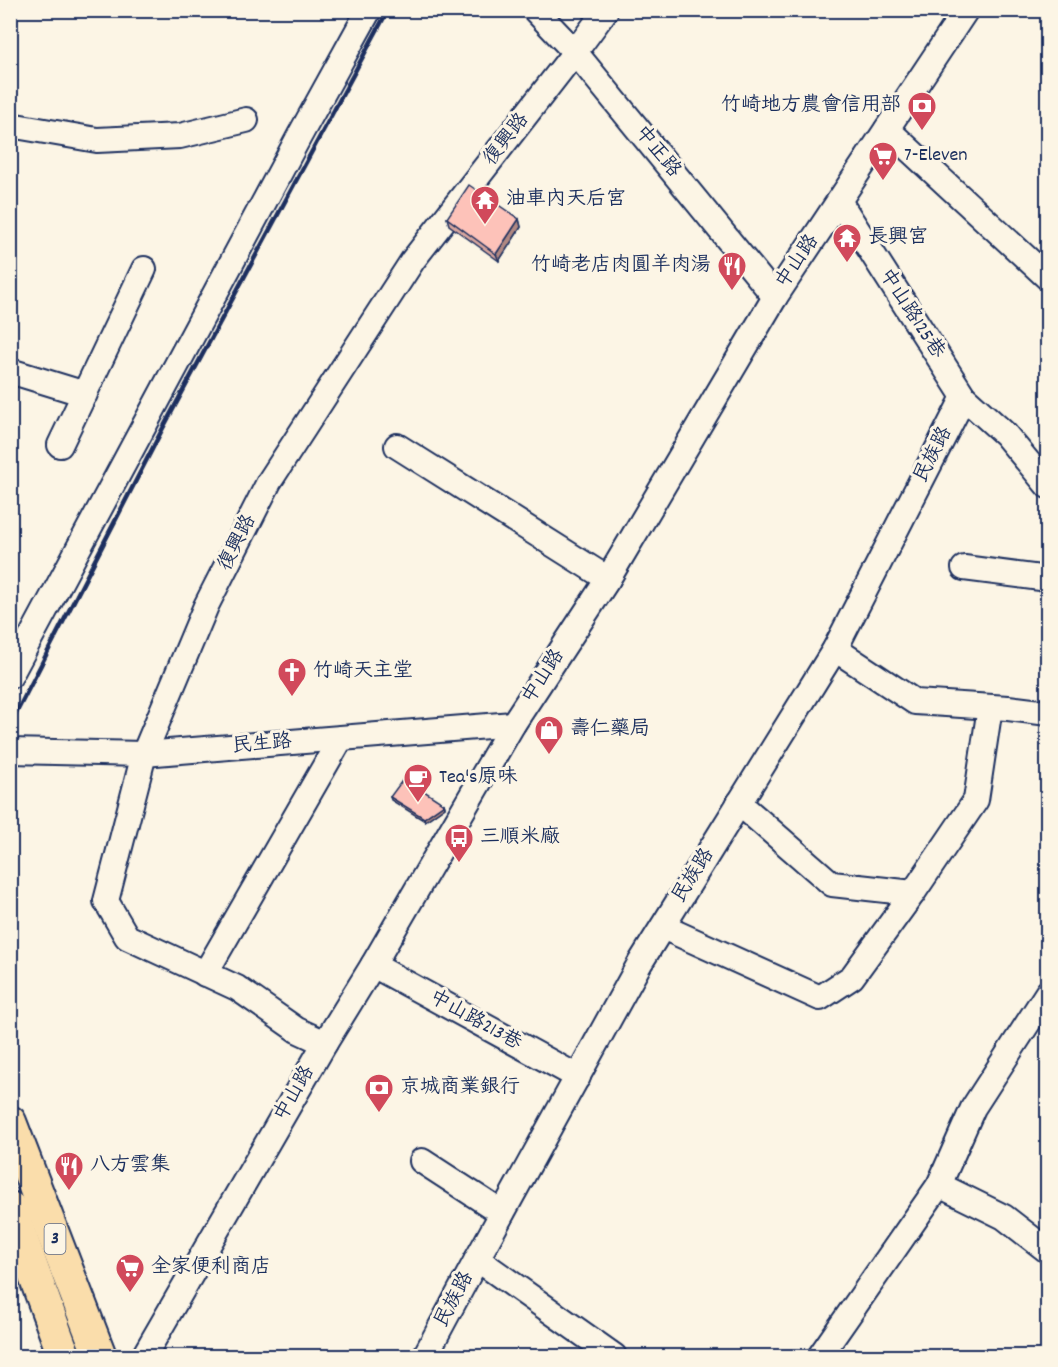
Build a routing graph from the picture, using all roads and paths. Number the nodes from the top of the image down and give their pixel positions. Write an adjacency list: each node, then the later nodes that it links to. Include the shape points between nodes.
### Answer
1 (369, 10): 23 (street)
2 (535, 10): 5 (street, 中正路)
3 (606, 10): 5 (street, 復興路)
4 (966, 10): 8 (street, 中山路)
5 (575, 52): 12 (street, 中正路); 29 (street, 復興路, via 413,260 269,483 206,606)
6 (246, 120): 7 (street, via 180,136 97,140)
7 (10, 125)
8 (887, 129): 9 (street, 中山路); 11 (street)
9 (838, 201): 12 (street, 中山路); 15 (street, 中山路125巷)
10 (144, 269): 14 (street)
11 (1047, 278)
12 (775, 297): 20 (street, 中山路)
13 (10, 371): 14 (street)
14 (85, 394): 16 (street)
15 (964, 397): 18 (street, 中山路125巷, via 1005,434); 22 (street, 民族路)
16 (60, 445)
17 (397, 446): 20 (street)
18 (1047, 486)
19 (964, 568): 21 (street)
20 (608, 579): 26 (street, 中山路)
21 (1047, 579)
22 (835, 649): 24 (street, via 915,702); 30 (street, 民族路)
23 (10, 676)
24 (990, 707): 25 (street); 31 (street, via 976,800)
25 (1047, 713)
26 (513, 724): 27 (street, 民生路); 33 (street, 中山路)
27 (341, 738): 29 (street, 民生路); 34 (street)
28 (10, 751): 29 (street, 民生路)
29 (144, 754): 34 (street, 復興路, via 106,901 127,937)
30 (739, 802): 31 (street, via 832,884); 32 (street, 民族路)
31 (913, 893): 32 (street, via 852,977 820,998)
32 (663, 927): 37 (street, 民族路)
33 (373, 965): 36 (street, 中山路); 37 (street, 中山路213巷)
34 (205, 974): 36 (street, 復興路, via 237,988 297,1030)
35 (1047, 992): 40 (street, via 973,1108)
36 (325, 1043): 47 (street, 中山路)
37 (578, 1077): 42 (street, 民族路)
38 (10, 1122): 46 (main road, 3)
39 (422, 1161): 42 (street)
40 (939, 1185): 43 (street, via 1004,1217); 50 (street)
41 (10, 1208): 45 (main road, 3)
42 (502, 1213): 44 (street, 民族路)
43 (1047, 1251)
44 (477, 1258): 48 (street, 民族路); 49 (street)
45 (64, 1356)
46 (100, 1356)
47 (144, 1356)
48 (425, 1356)
49 (614, 1356)
50 (820, 1356)

